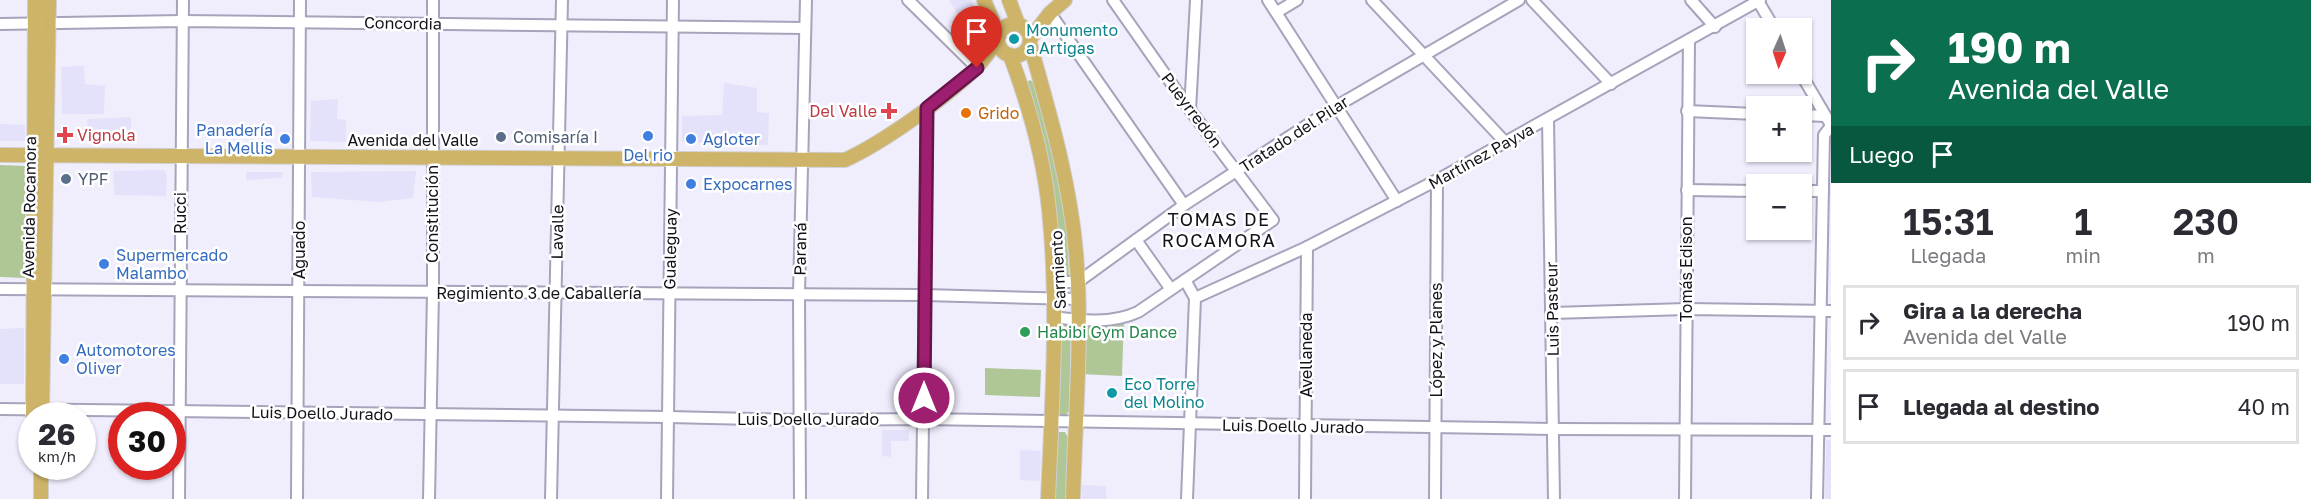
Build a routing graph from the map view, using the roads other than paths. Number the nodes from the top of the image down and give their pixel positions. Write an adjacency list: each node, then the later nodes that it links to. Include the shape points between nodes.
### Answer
1 (35, 0): 29 (main road, Avenida Rocamora)
2 (49, 0): 29 (main road, Avenida Rocamora)
3 (183, 0): 25 (street, Rucci)
4 (300, 0): 26 (street, Aguado)
5 (433, 0): 28 (street, Constitución)
6 (562, 0): 30 (street, Lavalle)
7 (673, 0): 32 (street, Gualeguay)
8 (806, 0): 34 (street, Paraná)
9 (908, 0): 40 (street)
10 (984, 0): 35 (main road)
11 (1009, 0): 31 (main road)
12 (1065, 0): 23 (main road)
13 (1113, 0): 45 (street, Pueyrredón)
14 (1196, 0): 45 (street)
15 (1268, 0): 22 (street)
16 (1297, 0): 22 (street)
17 (1372, 0): 38 (street)
18 (1519, 0): 38 (street, Tratado del Pilar)
19 (1532, 0): 41 (street)
20 (1691, 0): 33 (street)
21 (1759, 1): 24 (street); 33 (street, Martínez Payva)
22 (1277, 12): 43 (street)
23 (1050, 13): 31 (main road); 37 (main road); 67 (street)
24 (1768, 18)
25 (182, 21): 26 (street, Concordia); 29 (street, Concordia); 53 (street, Rucci)
26 (300, 22): 28 (street, Concordia); 55 (street, Aguado)
27 (0, 24): 29 (street, Concordia)
28 (433, 24): 30 (street, Concordia); 56 (street, Constitución)
29 (42, 25): 54 (main road, Avenida Rocamora)
30 (562, 25): 32 (street, Concordia); 57 (street, Lavalle)
31 (1019, 25): 35 (main road, via 1008,25); 37 (main road)
32 (672, 26): 34 (street, Concordia); 58 (street, Gualeguay)
33 (1715, 27): 36 (street, Martínez Payva)
34 (805, 28): 59 (street, Paraná)
35 (998, 38): 39 (main road, via 1000,47); 40 (main road)
36 (1689, 40): 41 (street, Martínez Payva); 46 (street, Tomás Edison)
37 (1030, 41): 39 (main road, via 1024,53); 72 (main road, Sarmiento, via 1058,146)
38 (1423, 54): 43 (street, Tratado del Pilar); 51 (street)
39 (1009, 55): 40 (main road); 71 (main road, Sarmiento, via 1035,139 1049,209)
40 (977, 68): 44 (main road, Avenida del Valle)
41 (1611, 84): 49 (street, Martínez Payva)
42 (1806, 84): 50 (street)
43 (1335, 106): 60 (street, Tratado del Pilar); 66 (street)
44 (927, 108): 59 (main road, Avenida del Valle, via 845,160); 82 (street)
45 (1190, 110): 60 (street, Pueyrredón)
46 (1687, 111): 47 (street); 62 (street, Tomás Edison)
47 (1746, 114)
48 (1812, 118): 50 (street)
49 (1548, 119): 51 (street, Martínez Payva); 88 (street, Luis Pasteur)
50 (1829, 122): 65 (street, via 1824,135)
51 (1506, 143): 61 (street, Martínez Payva)
52 (0, 155): 54 (main road, Avenida del Valle)
53 (180, 155): 54 (main road, Avenida del Valle); 55 (main road, Avenida del Valle); 76 (street, Rucci)
54 (41, 156): 75 (main road, Avenida Rocamora)
55 (299, 156): 56 (main road, Avenida del Valle); 77 (street, Aguado)
56 (432, 157): 57 (main road, Avenida del Valle); 78 (street, Constitución)
57 (559, 157): 58 (main road, Avenida del Valle); 79 (street, Lavalle)
58 (671, 158): 59 (main road, Avenida del Valle); 80 (street, Gualeguay)
59 (801, 159): 81 (street, Paraná)
60 (1237, 171): 67 (street, Tratado del Pilar); 70 (street, Pueyrredón, via 1273,220)
61 (1437, 180): 66 (street, Martínez Payva); 106 (street, López y Planes)
62 (1687, 190): 63 (street); 86 (street, Tomás Edison)
63 (1746, 191)
64 (1812, 191): 65 (street)
65 (1823, 191): 87 (street)
66 (1397, 201): 69 (street, Martínez Payva)
67 (1184, 206): 68 (street, Tratado del Pilar)
68 (1136, 240): 72 (street, Tratado del Pilar); 73 (street)
69 (1307, 247): 84 (street, Martínez Payva); 105 (street, Avellaneda)
70 (1185, 280): 73 (street); 84 (street)
71 (1053, 282): 72 (street); 83 (main road, Sarmiento)
72 (1078, 282): 85 (main road, Sarmiento)
73 (1170, 288): 90 (street, via 1127,317)
74 (0, 289): 75 (street, Regimiento 3 de Caballería)
75 (39, 290): 76 (street, Regimiento 3 de Caballería); 91 (main road, Avenida Rocamora)
76 (181, 291): 77 (street, Regimiento 3 de Caballería); 92 (street, Rucci)
77 (298, 291): 78 (street, Regimiento 3 de Caballería); 96 (street, Aguado)
78 (433, 292): 79 (street, Regimiento 3 de Caballería); 97 (street, Constitución)
79 (556, 293): 80 (street, Regimiento 3 de Caballería); 98 (street, Lavalle)
80 (670, 293): 81 (street, Regimiento 3 de Caballería); 99 (street, Gualeguay)
81 (799, 294): 82 (street, Regimiento 3 de Caballería); 101 (street, Paraná)
82 (924, 295): 83 (street, Regimiento 3 de Caballería); 100 (street)
83 (1053, 298): 85 (street, Regimiento 3 de Caballería); 89 (main road, Sarmiento)
84 (1195, 298): 104 (street)
85 (1077, 299): 90 (main road, Sarmiento)
86 (1686, 309): 87 (street); 88 (street); 108 (street, Tomás Edison)
87 (1826, 311): 109 (street)
88 (1552, 313): 107 (street, Luis Pasteur)
89 (1054, 317): 90 (street); 102 (main road, Sarmiento)
90 (1078, 320): 103 (main road, Sarmiento)
91 (37, 402)
92 (180, 402)
93 (0, 409): 94 (street, Luis Doello Jurado)
94 (18, 410)
95 (186, 411): 96 (street, Luis Doello Jurado)
96 (298, 412): 97 (street, Luis Doello Jurado); 117 (street, Aguado)
97 (430, 414): 98 (street, Luis Doello Jurado); 118 (street, Constitución)
98 (553, 415): 99 (street, Luis Doello Jurado); 119 (street, Lavalle)
99 (668, 417): 101 (street, Luis Doello Jurado); 120 (street, Gualeguay)
100 (923, 419): 101 (street, Luis Doello Jurado); 102 (street, Luis Doello Jurado); 122 (street)
101 (800, 420): 121 (street, Paraná)
102 (1052, 422): 103 (street, Luis Doello Jurado); 123 (main road, Sarmiento)
103 (1075, 423): 104 (street, Luis Doello Jurado); 124 (main road, Sarmiento)
104 (1190, 424): 105 (street, Luis Doello Jurado); 125 (street)
105 (1305, 426): 106 (street, Luis Doello Jurado); 126 (street, Avellaneda)
106 (1435, 427): 107 (street, Luis Doello Jurado); 127 (street, López y Planes)
107 (1553, 429): 108 (street, Luis Doello Jurado); 128 (street, Luis Pasteur)
108 (1686, 430): 109 (street, Luis Doello Jurado); 129 (street, Tomás Edison)
109 (1818, 430): 110 (street, Luis Doello Jurado); 130 (street)
110 (1831, 430)
111 (32, 480): 114 (main road)
112 (41, 480): 115 (main road)
113 (179, 480): 116 (street, Rucci)
114 (32, 499)
115 (41, 499)
116 (179, 499)
117 (297, 499)
118 (429, 499)
119 (551, 499)
120 (667, 499)
121 (800, 499)
122 (922, 499)
123 (1048, 499)
124 (1073, 499)
125 (1187, 499)
126 (1305, 499)
127 (1435, 499)
128 (1554, 499)
129 (1685, 499)
130 (1816, 499)

